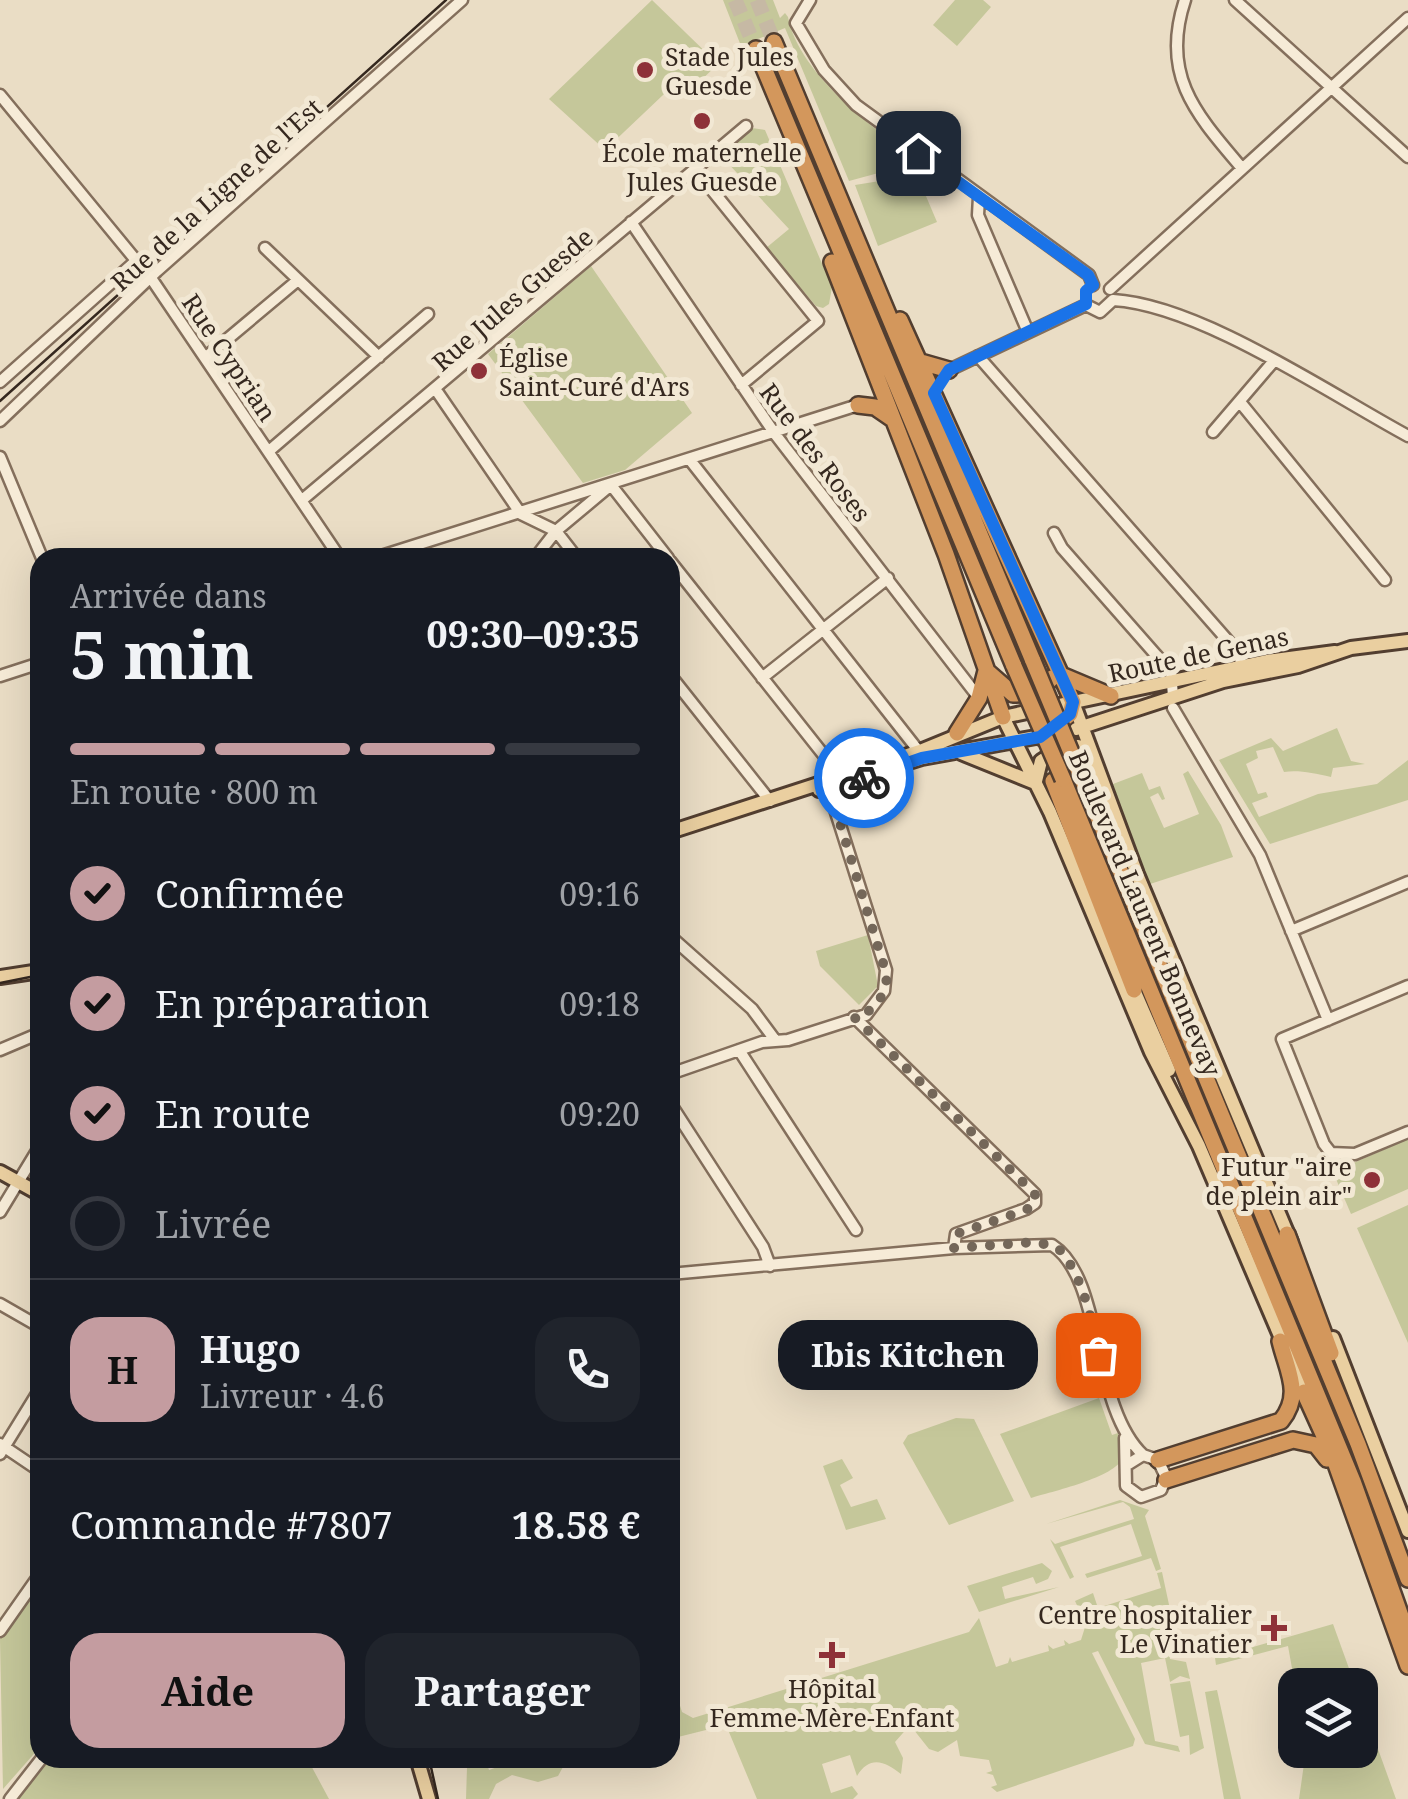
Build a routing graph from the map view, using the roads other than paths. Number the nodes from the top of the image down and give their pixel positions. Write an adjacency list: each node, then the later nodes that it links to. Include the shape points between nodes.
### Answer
1 (462, 0): 20 (street, Rue de la Ligne de l'Est)
2 (810, 0): 14 (street, via 796,22 831,79 884,128)
3 (1185, 0): 12 (street, via 1178,56 1184,88 1204,127)
4 (1235, 0): 8 (street)
5 (1408, 18): 8 (street)
6 (774, 42): 17 (highway, Boulevard Laurent Bonnevay)
7 (756, 50): 15 (highway)
8 (1330, 88): 11 (street); 12 (street)
9 (0, 95): 19 (street, Rue Cyprian)
10 (746, 126): 13 (street, Rue Jules Guesde)
11 (1405, 149)
12 (1241, 167): 23 (street)
13 (695, 169): 16 (street, Rue Jules Guesde); 35 (street, via 818,321)
14 (979, 197): 22 (street); 26 (street, via 978,214)
15 (822, 214): 33 (highway, via 832,264); 75 (highway, bridge)
16 (631, 222): 35 (street, Rue des Roses); 36 (street, Rue Jules Guesde)
17 (857, 242): 30 (highway); 133 (highway, Boulevard Laurent Bonnevay, bridge)
18 (264, 248): 21 (street)
19 (137, 260): 20 (street, Rue Cyprian); 34 (street)
20 (151, 278): 28 (street, Rue Cyprian); 41 (street, Rue de la Ligne de l'Est)
21 (298, 280): 28 (street); 29 (street)
22 (1093, 285): 23 (street); 24 (street)
23 (1111, 294): 24 (street, via 1100,312); 31 (street)
24 (1086, 304): 26 (street)
25 (428, 314): 29 (street)
26 (1028, 332): 27 (street)
27 (978, 356): 32 (street); 67 (street, via 1229,642)
28 (206, 357): 45 (street, Rue Cyprian)
29 (378, 357): 45 (street)
30 (921, 362): 32 (highway); 37 (highway)
31 (1273, 362): 38 (street); 44 (street)
32 (949, 370): 37 (highway)
33 (876, 378): 39 (highway, via 871,396); 40 (highway)
34 (0, 382)
35 (742, 385): 43 (street, Rue des Roses)
36 (436, 390): 49 (street, Rue Jules Guesde); 50 (street)
37 (934, 393): 65 (highway)
38 (1240, 402): 42 (street); 61 (street)
39 (858, 405): 40 (highway); 43 (street)
40 (891, 419): 66 (highway)
41 (0, 421)
42 (1214, 432)
43 (774, 434): 47 (street); 60 (street, Rue des Roses)
44 (1408, 436)
45 (269, 451): 49 (street, Rue Cyprian)
46 (0, 457): 53 (street)
47 (690, 460): 48 (street); 62 (street)
48 (610, 484): 50 (street); 51 (street); 58 (street)
49 (302, 500): 54 (street, Rue Cyprian)
50 (521, 514): 51 (street); 55 (street)
51 (556, 531): 56 (street); 57 (street)
52 (1054, 533): 71 (street, via 1171,672)
53 (38, 548)
54 (332, 548)
55 (407, 548)
56 (543, 548)
57 (569, 548)
58 (660, 548)
59 (680, 573): 69 (street)
60 (888, 578): 62 (street); 73 (street, Rue des Roses)
61 (1384, 580)
62 (824, 628): 69 (street); 83 (street)
63 (1408, 641): 67 (main road, Route de Genas)
64 (30, 666): 68 (street)
65 (1058, 669): 66 (highway, via 1036,693 1013,694); 72 (highway); 74 (highway)
66 (986, 671): 73 (highway); 76 (highway)
67 (1243, 672): 71 (main road, Route de Genas)
68 (0, 676)
69 (762, 678): 87 (street, via 834,768)
70 (680, 688): 89 (street)
71 (1173, 695): 72 (main road, Route de Genas); 77 (main road, Route de Genas); 93 (street, via 1260,854)
72 (1111, 696): 74 (main road, Route de Genas)
73 (978, 698): 79 (highway)
74 (1073, 702): 75 (main road, Route de Genas); 78 (main road); 80 (highway, via 1070,714)
75 (1036, 708): 76 (main road, Route de Genas); 81 (main road); 88 (highway, via 1033,732)
76 (1003, 716): 79 (main road, Route de Genas); 81 (main road)
77 (1111, 717): 78 (main road, Route de Genas); 85 (main road, via 1097,735)
78 (1082, 727): 80 (main road, Route de Genas); 85 (main road)
79 (957, 733): 83 (main road, Route de Genas)
80 (1040, 737): 81 (main road, Route de Genas)
81 (1015, 742): 82 (main road, Route de Genas); 88 (main road)
82 (957, 752): 83 (main road, Route de Genas); 88 (main road)
83 (921, 754): 84 (main road, Route de Genas); 86 (main road, Route de Genas)
84 (886, 760): 86 (street); 87 (main road, Route de Genas)
85 (1099, 772): 90 (main road)
86 (877, 774): 87 (main road, Route de Genas)
87 (834, 781): 89 (main road, Route de Genas); 99 (street, via 834,803 887,976 873,1008)
88 (1051, 781): 90 (main road, via 1035,773 1041,760 1078,746); 98 (highway); 108 (main road, via 1151,1052); 136 (highway, Boulevard Laurent Bonnevay, via 1338,1445)
89 (770, 801): 91 (main road, Route de Genas)
90 (1116, 820): 115 (main road)
91 (680, 829)
92 (1408, 882): 93 (street)
93 (1291, 931): 100 (street)
94 (680, 945): 102 (street, via 752,1009)
95 (30, 972): 96 (main road)
96 (0, 976)
97 (1408, 986): 100 (street)
98 (1134, 990): 108 (main road)
99 (854, 1017): 102 (street); 116 (street, via 1035,1194 1026,1210 956,1234)
100 (1328, 1020): 107 (street, via 1282,1039 1324,1144 1332,1153 1355,1154)
101 (30, 1037): 103 (street)
102 (776, 1040): 104 (street)
103 (0, 1050)
104 (739, 1050): 105 (street); 114 (street)
105 (680, 1071)
106 (680, 1118): 117 (street)
107 (1408, 1132)
108 (1198, 1146): 121 (main road)
109 (30, 1162): 111 (street)
110 (0, 1172): 111 (main road)
111 (18, 1181): 112 (main road); 113 (street)
112 (30, 1188)
113 (0, 1212)
114 (856, 1230)
115 (1288, 1234): 131 (main road); 132 (highway)
116 (954, 1248): 117 (street); 124 (street, via 1037,1242 1063,1254 1094,1328 1102,1374)
117 (770, 1266): 118 (street)
118 (680, 1273)
119 (0, 1304): 120 (street)
120 (30, 1321)
121 (1280, 1341): 122 (main road); 126 (highway, via 1294,1386 1281,1421)
122 (1304, 1392): 130 (highway)
123 (30, 1404): 125 (street)
124 (1125, 1434): 126 (street); 127 (street)
125 (2, 1448): 128 (street)
126 (1150, 1458): 127 (street); 129 (street)
127 (1127, 1464): 129 (street, via 1124,1481 1134,1495 1151,1497)
128 (30, 1465)
129 (1166, 1480): 130 (highway, via 1301,1440 1324,1454)
130 (1346, 1495): 137 (highway)
131 (1408, 1531)
132 (1408, 1558)
133 (1408, 1579)
134 (30, 1588): 135 (street)
135 (0, 1631)
136 (1408, 1636)
137 (1408, 1666)
138 (34, 1768): 140 (street)
139 (420, 1768): 141 (main road)
140 (10, 1799)
141 (429, 1799)

